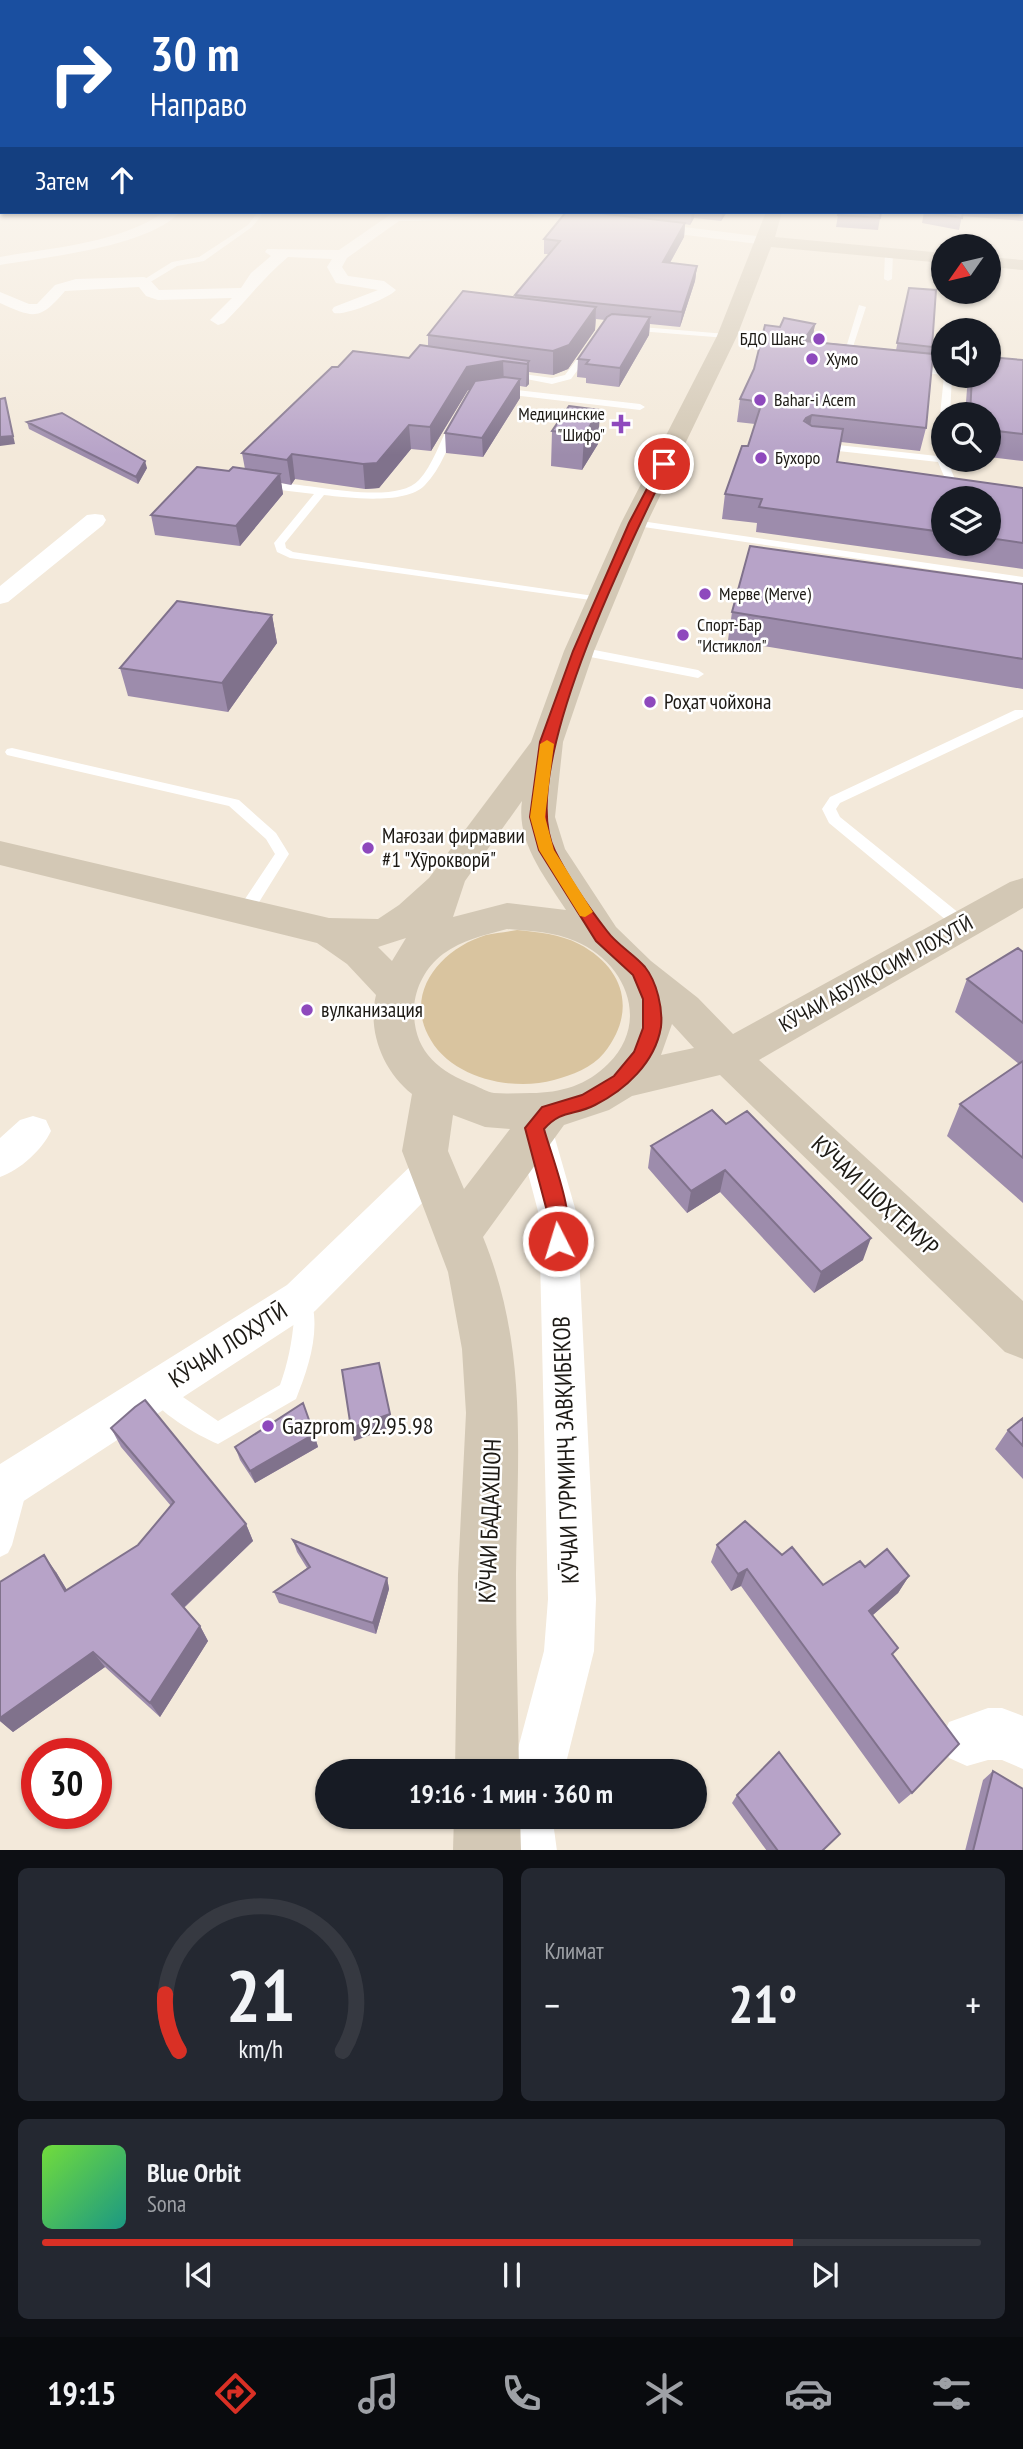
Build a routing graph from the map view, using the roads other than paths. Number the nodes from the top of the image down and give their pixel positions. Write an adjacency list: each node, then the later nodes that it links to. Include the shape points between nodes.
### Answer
1 (133, 282): 7 (street, via 60,288 41,309 26,310)
2 (144, 282): 6 (street, via 155,295)
3 (252, 282): 6 (street)
4 (363, 282): 9 (street, via 388,290)
5 (749, 282): 12 (main road)
6 (246, 293): 10 (street)
7 (0, 297)
8 (862, 307): 15 (lane)
9 (340, 310)
10 (218, 320)
11 (621, 327): 12 (lane)
12 (727, 336): 28 (main road)
13 (594, 341): 19 (lane, via 568,377 552,381)
14 (834, 361): 15 (lane)
15 (844, 362): 16 (lane)
16 (857, 363)
17 (906, 368): 18 (lane)
18 (931, 371)
19 (501, 374)
20 (485, 391): 21 (lane)
21 (640, 407)
22 (458, 417): 26 (lane, via 419,486 388,495)
23 (808, 444): 24 (lane, via 856,455)
24 (931, 458)
25 (257, 485): 26 (lane)
26 (321, 493): 31 (lane, via 279,542 281,550 290,555)
27 (95, 520): 30 (street)
28 (634, 523): 29 (lane); 31 (main road)
29 (1023, 580)
30 (0, 597)
31 (601, 600): 32 (main road)
32 (579, 651): 33 (lane); 35 (main road)
33 (698, 674)
34 (1020, 713): 41 (lane, via 835,800 829,809 834,820)
35 (547, 742): 38 (main road); 43 (main road, via 537,817 547,850)
36 (12, 752): 40 (lane, via 234,803 271,836 282,854)
37 (0, 853): 40 (main road)
38 (447, 878): 42 (main road, via 411,919 386,932 366,936); 44 (main road)
39 (1023, 891): 41 (main road, КӮЧАИ АБУЛҚОСИМ ЛОҲУТӢ)
40 (245, 911): 42 (main road)
41 (964, 926): 47 (main road, КӮЧАИ АБУЛҚОСИМ ЛОҲУТӢ)
42 (329, 932): 46 (main road, via 361,954)
43 (602, 937): 44 (main road, via 557,920 507,916 460,927); 45 (main road)
44 (421, 951): 46 (main road)
45 (639, 972): 47 (main road, КӮЧАИ ШОҲТЕМУР); 48 (main road, via 651,999 652,1028 642,1056)
46 (395, 989): 49 (main road, via 391,1015 396,1041 411,1066)
47 (728, 1057): 48 (main road, КӮЧАИ АБУЛҚОСИМ ЛОҲУТӢ); 56 (main road, КӮЧАИ ШОҲТЕМУР)
48 (620, 1081): 50 (main road, via 588,1101)
49 (435, 1087): 50 (main road, via 488,1110); 53 (main road, КӮЧАИ БАДАХШОН, via 425,1151)
50 (541, 1120): 54 (main road); 63 (street, КӮЧАИ ГУРМИНҶ ЗАВҚИБЕКОВ, via 558,1215 572,1599 569,1651)
51 (33, 1131): 52 (street)
52 (0, 1161)
53 (432, 1169): 54 (main road, КӮЧАИ БАДАХШОН); 55 (street, КӮЧАИ ЛОҲУТӢ)
54 (465, 1253): 62 (main road, КӮЧАИ БАДАХШОН, via 488,1349 493,1413)
55 (301, 1298): 57 (street, КӮЧАИ ЛОҲУТӢ); 57 (lane, via 306,1314 300,1357 288,1392 218,1433)
56 (1023, 1335)
57 (158, 1391): 58 (street, КӮЧАИ ЛОҲУТӢ)
58 (9, 1485): 59 (lane)
59 (0, 1545)
60 (967, 1740): 61 (street, via 987,1732)
61 (1023, 1743)
62 (487, 1759)
63 (541, 1759)
64 (487, 1829): 66 (main road)
65 (527, 1829): 67 (street)
66 (487, 1850)
67 (530, 1850)

